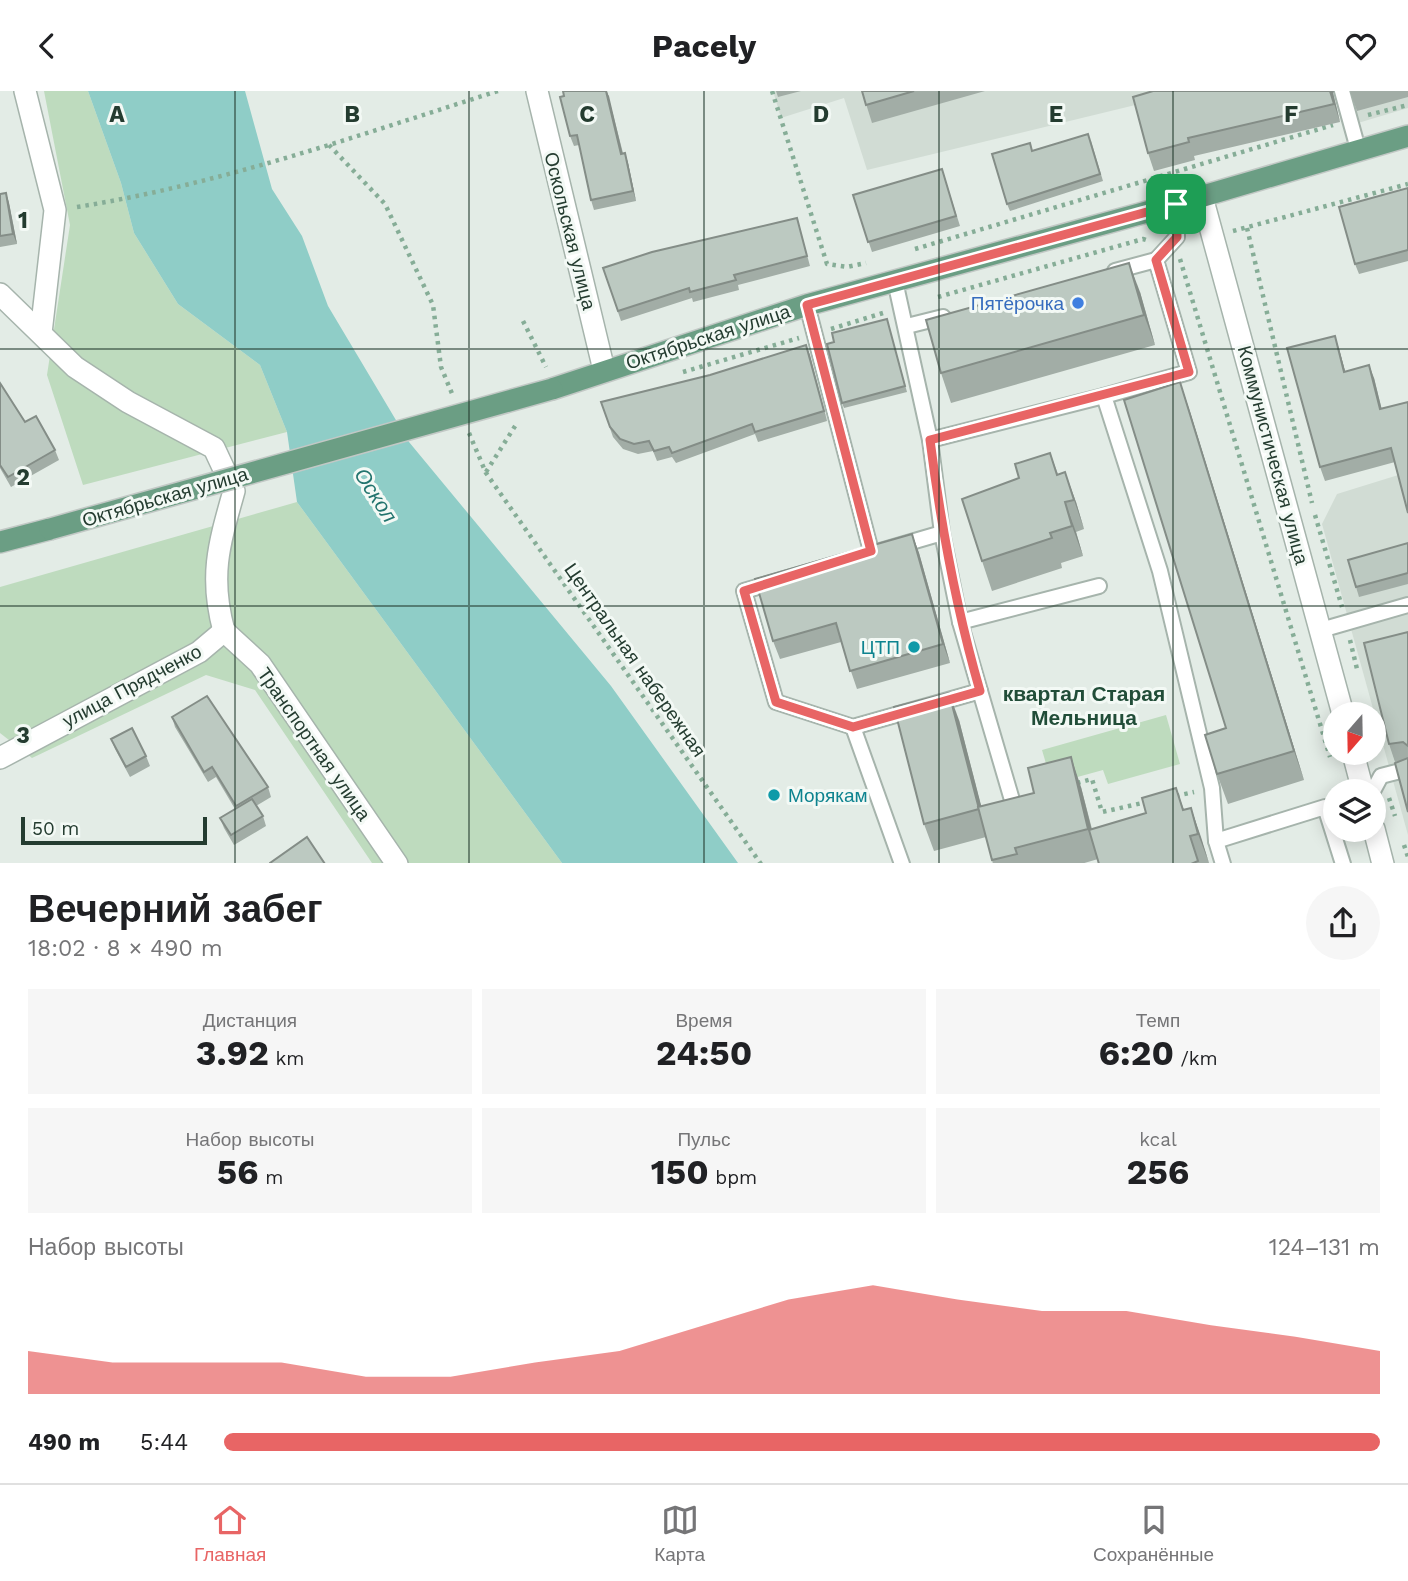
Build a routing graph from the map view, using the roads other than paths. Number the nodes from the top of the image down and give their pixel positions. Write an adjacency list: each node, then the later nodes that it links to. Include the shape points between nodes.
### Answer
1 (25, 91): 15 (street, via 55,210)
2 (537, 91): 16 (street, Оскольская улица)
3 (1342, 91): 5 (lane)
4 (1408, 136): 5 (main road, Октябрьская улица)
5 (1358, 149): 6 (main road, Октябрьская улица)
6 (1202, 197): 7 (main road, Октябрьская улица); 25 (street, Коммунистическая улица)
7 (1176, 204): 8 (lane, via 1177,237); 10 (main road, Октябрьская улица)
8 (1156, 260): 9 (lane); 17 (lane, via 1189,372)
9 (1104, 274)
10 (895, 281): 12 (main road, Октябрьская улица); 14 (lane)
11 (0, 294): 15 (street)
12 (807, 305): 16 (main road, Октябрьская улица); 21 (lane)
13 (960, 312): 14 (lane)
14 (907, 326): 18 (lane)
15 (41, 333): 26 (street, via 75,367 128,402 214,448 234,491 217,551 215,600)
16 (604, 370): 20 (main road, Октябрьская улица, bridge, via 552,389)
17 (1104, 396): 18 (lane); 34 (lane, via 1160,571 1212,788)
18 (930, 440): 19 (lane)
19 (942, 533): 21 (lane); 24 (lane)
20 (0, 543)
21 (871, 551): 29 (lane, via 744,591 776,702)
22 (1099, 586): 24 (lane)
23 (1408, 605): 25 (lane)
24 (960, 621): 27 (lane)
25 (1321, 630): 28 (street, Коммунистическая улица)
26 (224, 631): 30 (street, улица Прядченко, via 199,652); 36 (street, Транспортная улица, via 260,664)
27 (980, 691): 29 (lane); 33 (lane)
28 (1340, 702)
29 (853, 727): 37 (lane)
30 (0, 758)
31 (1408, 769): 32 (lane)
32 (1379, 779)
33 (1012, 800)
34 (1216, 841): 38 (lane); 39 (lane, via 1325,807)
35 (1377, 842): 40 (street)
36 (397, 863)
37 (902, 863)
38 (1223, 863)
39 (1343, 863)
40 (1383, 863)

